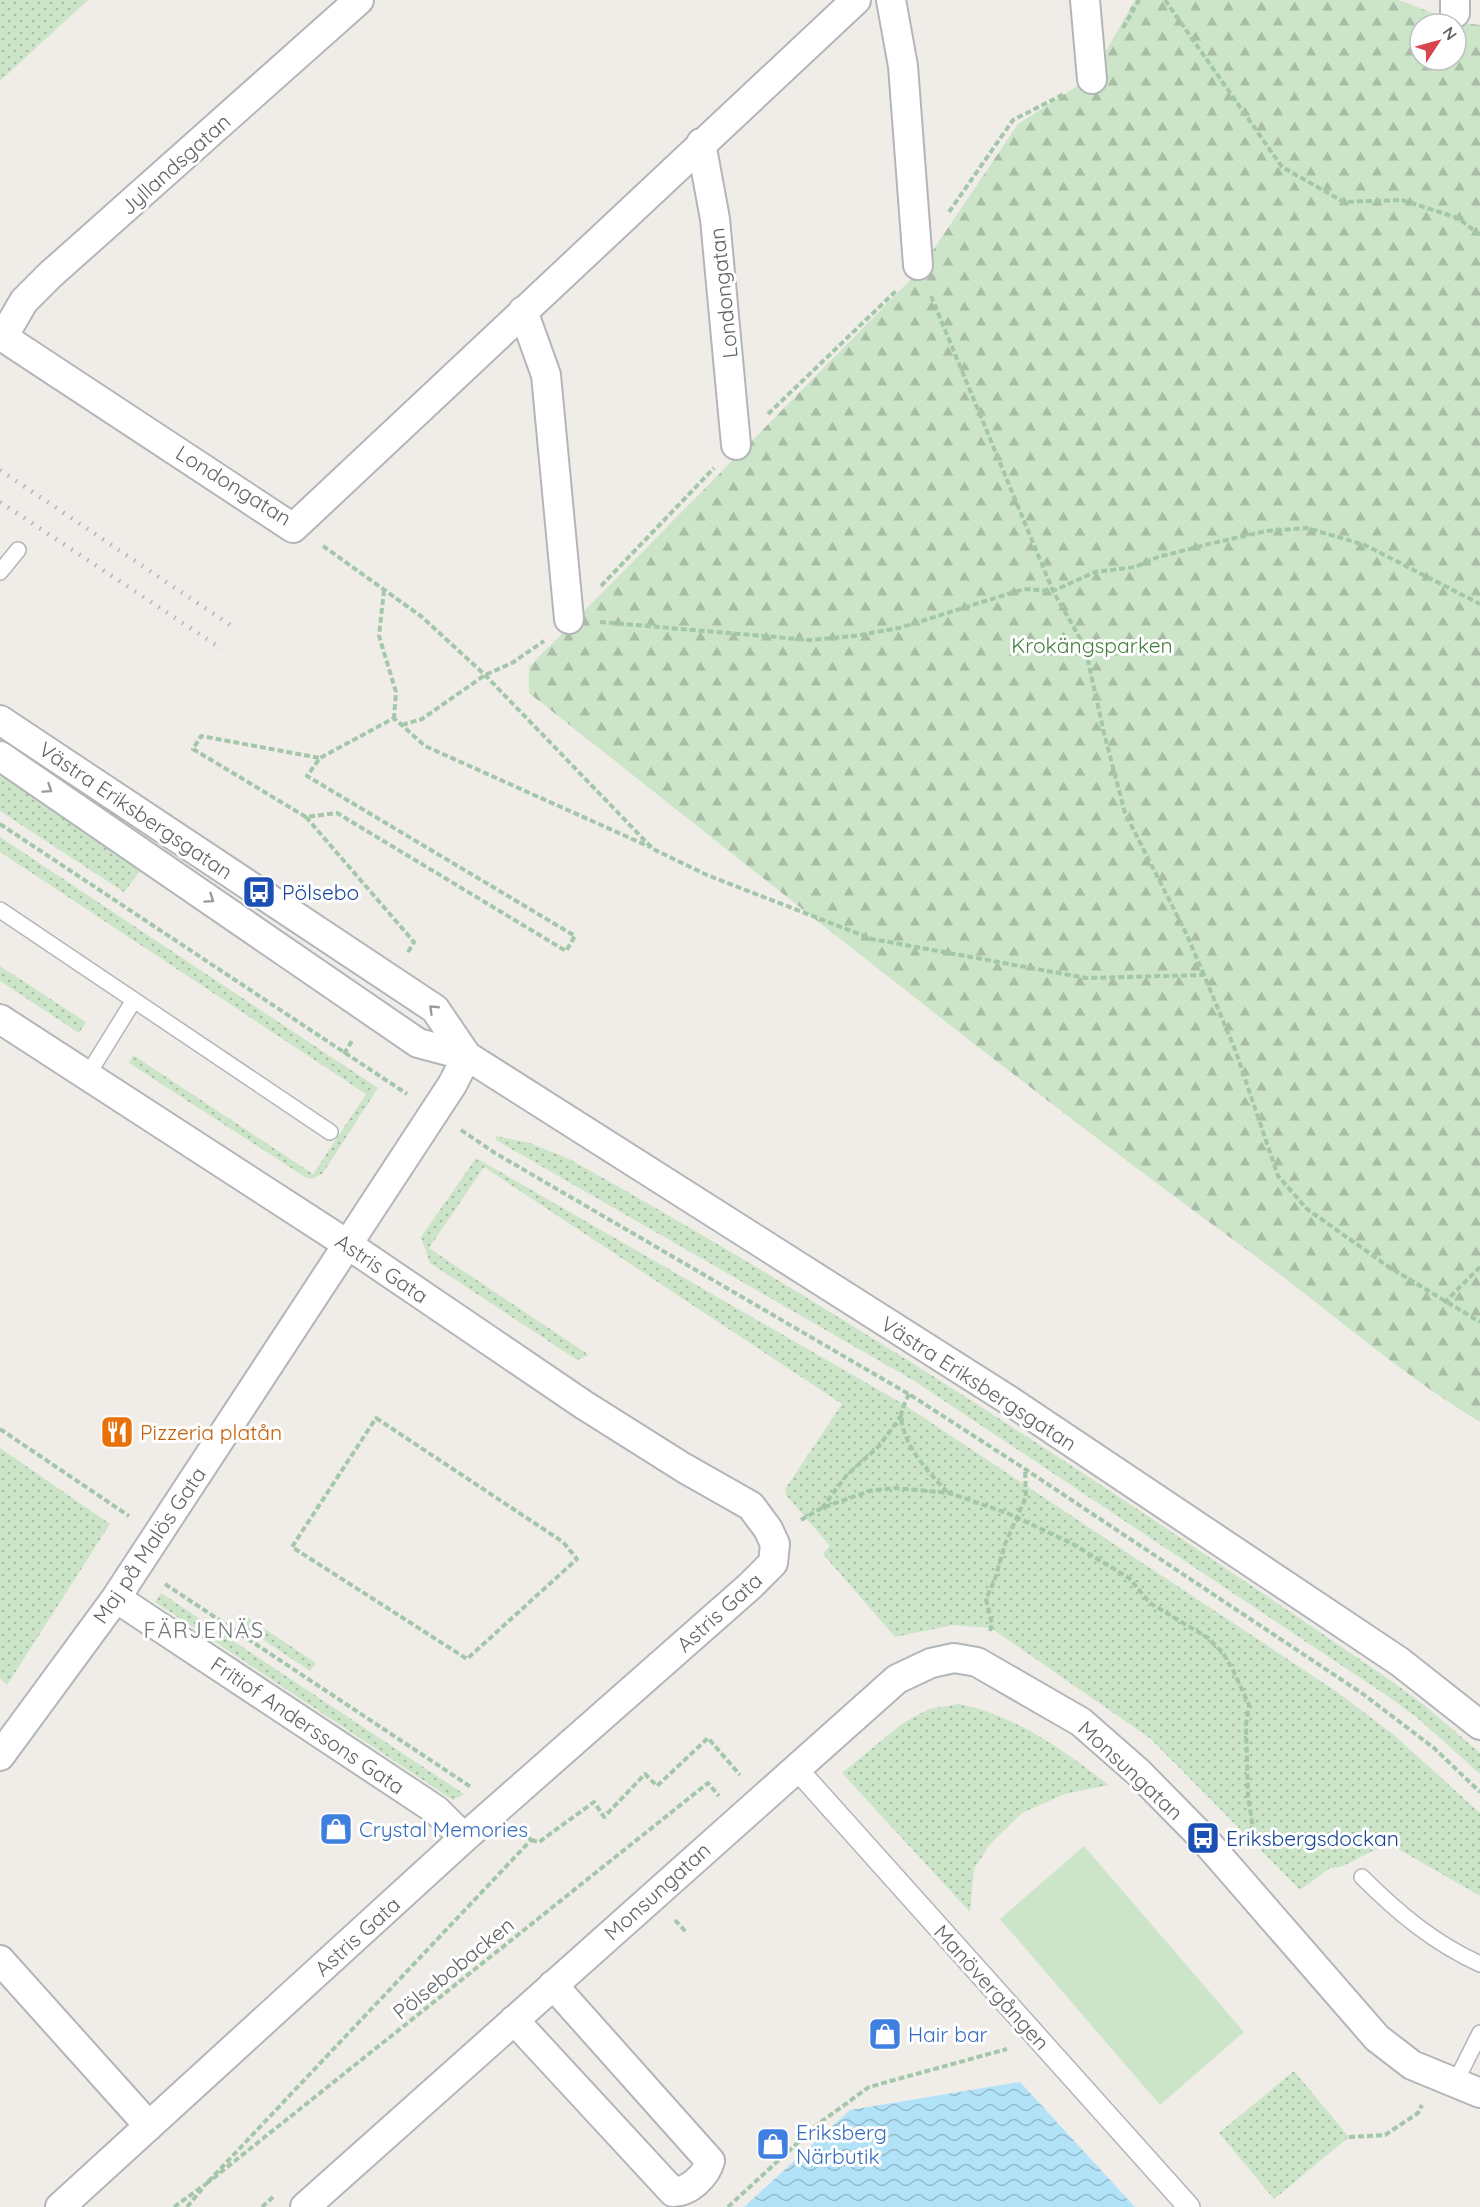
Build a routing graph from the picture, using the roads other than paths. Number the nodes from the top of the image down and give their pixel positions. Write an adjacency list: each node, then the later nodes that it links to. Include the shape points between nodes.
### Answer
1 (359, 0): 9 (street, Jyllandsgatan, via 50,275 24,301)
2 (856, 0): 6 (street, Londongatan)
3 (891, 0): 7 (street, via 903,66)
4 (1085, 0): 5 (street)
5 (1092, 79)
6 (701, 143): 8 (street, Londongatan); 10 (street, Londongatan, via 716,219)
7 (918, 265)
8 (523, 311): 9 (street, Londongatan, via 293,528); 13 (street, via 546,375)
9 (2, 336)
10 (736, 445)
11 (18, 550): 12 (lane)
12 (0, 572)
13 (569, 619)
14 (0, 720): 19 (street, Västra Eriksbergsgatan, one-way to 14, via 435,1009)
15 (0, 756): 19 (street, Västra Eriksbergsgatan, one-way to 19, via 418,1044)
16 (0, 910): 17 (lane)
17 (134, 1000): 20 (lane); 21 (lane)
18 (0, 1019): 20 (street, Astris Gata)
19 (467, 1056): 22 (street, Maj på Malös Gata); 24 (street, Västra Eriksbergsgatan, via 1007,1399 1400,1662)
20 (87, 1076): 22 (street, Astris Gata)
21 (330, 1132)
22 (347, 1244): 23 (street, Maj på Malös Gata); 27 (street, Astris Gata, via 584,1405 751,1506 775,1544 773,1563 750,1586)
23 (116, 1598): 25 (street, Maj på Malös Gata); 27 (street, Fritiof Anderssons Gata, via 436,1810)
24 (1480, 1725)
25 (2, 1750)
26 (795, 1767): 31 (street, Monsungatan); 34 (street, Monsungatan, via 897,1679 914,1669 954,1659 977,1662 1081,1722 1138,1772 1203,1838 1377,2038 1412,2065); 38 (street, Manövergången)
27 (464, 1838): 35 (street, Astris Gata)
28 (1362, 1877): 30 (lane, via 1396,1912 1448,1949)
29 (0, 1960): 35 (street)
30 (1480, 1964)
31 (553, 1985): 32 (street, Monsungatan); 32 (street, via 710,2161 700,2178 682,2192 673,2192)
32 (514, 2020): 37 (street, Monsungatan)
33 (1480, 2033): 34 (lane)
34 (1458, 2084)
35 (149, 2126): 36 (street, Astris Gata)
36 (60, 2207)
37 (305, 2207)
38 (1189, 2207)

